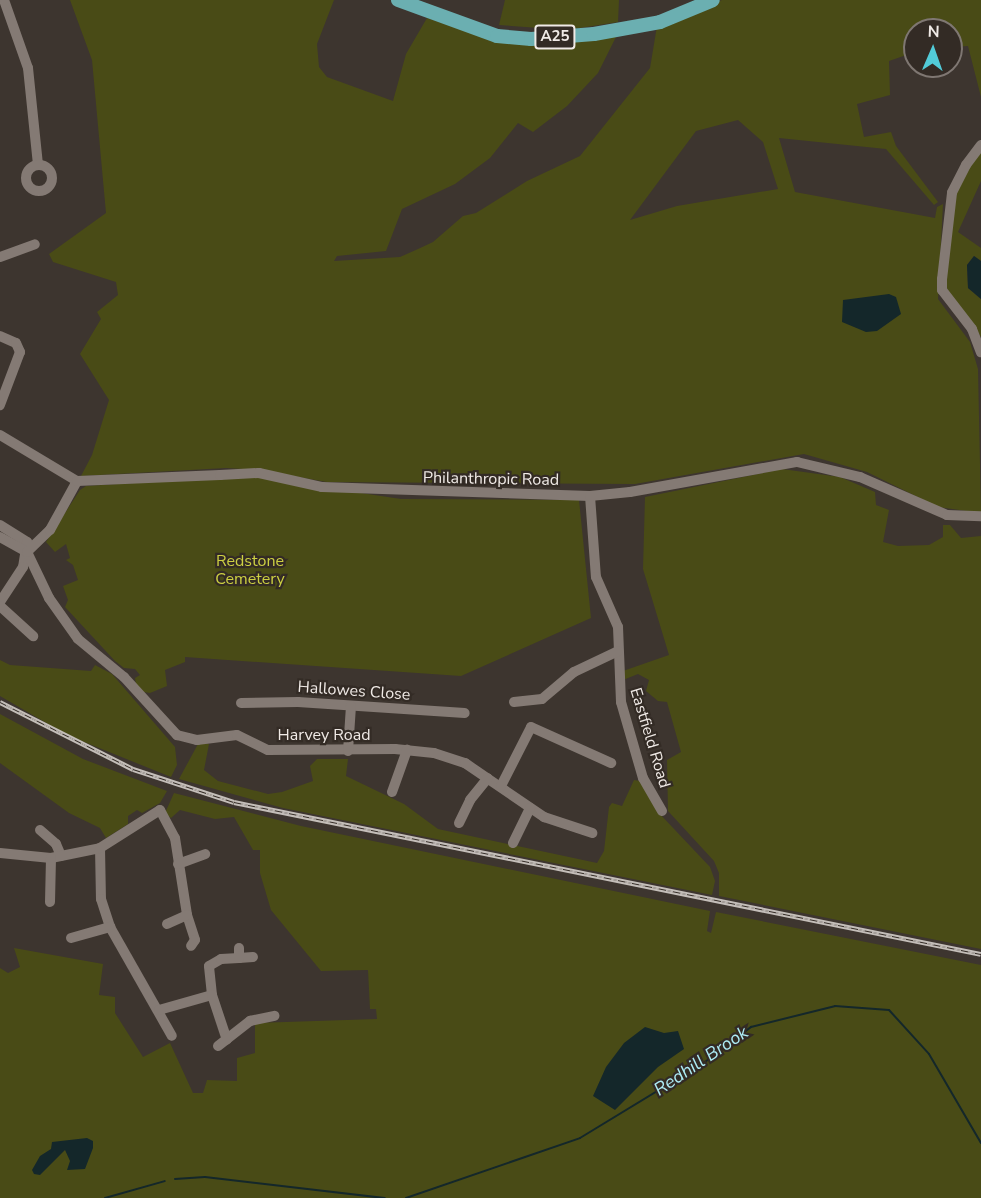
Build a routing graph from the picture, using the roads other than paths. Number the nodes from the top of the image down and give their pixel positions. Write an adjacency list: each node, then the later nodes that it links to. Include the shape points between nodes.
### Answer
1 (4, 0): 5 (street, via 28,69)
2 (398, 0): 3 (main road, A25, via 497,36 531,39 594,34 660,22)
3 (713, 0)
4 (981, 145): 9 (street, via 952,193 942,279 942,290 972,328)
5 (38, 164)
6 (35, 244): 7 (street)
7 (0, 257)
8 (0, 336): 10 (street, via 16,343 20,352)
9 (981, 352)
10 (0, 405)
11 (0, 435): 12 (street)
12 (77, 481): 13 (street, Philanthropic Road, via 259,473 322,487); 17 (street, via 50,530)
13 (590, 496): 14 (street, Philanthropic Road, via 797,462 860,477 947,515); 20 (street, Eastfield Road, via 596,577 618,627)
14 (981, 516)
15 (0, 525): 17 (street, via 27,542)
16 (0, 537): 17 (street)
17 (27, 552): 18 (street, via 23,567); 26 (street, Harvey Road, via 49,598 78,639 124,677 177,735 197,741 229,734 267,750)
18 (0, 604): 19 (street)
19 (33, 636)
20 (618, 651): 21 (street, via 574,672 542,699); 32 (street, Eastfield Road, via 619,691 631,738 648,792)
21 (514, 702)
22 (241, 703): 23 (street, Hallowes Close)
23 (351, 706): 24 (street, Hallowes Close); 26 (street)
24 (465, 713)
25 (407, 750): 26 (street, Harvey Road); 28 (street, Harvey Road, via 465,762); 30 (street)
26 (348, 751)
27 (611, 763): 29 (street, via 531,727)
28 (488, 778): 29 (street, Harvey Road); 33 (street, via 470,800)
29 (501, 786): 31 (street, Harvey Road)
30 (392, 792)
31 (530, 808): 35 (street, Harvey Road); 36 (street)
32 (662, 811)
33 (459, 823)
34 (40, 830): 40 (street, via 56,844)
35 (592, 833)
36 (513, 843)
37 (100, 848): 40 (street); 41 (street, via 160,810 175,838); 45 (street, via 101,898)
38 (0, 853): 40 (street)
39 (205, 854): 41 (street)
40 (56, 857): 42 (street)
41 (178, 864): 43 (street)
42 (50, 902)
43 (187, 915): 44 (street); 47 (street, via 195,940)
44 (167, 924)
45 (110, 927): 46 (street); 50 (street)
46 (71, 938)
47 (191, 946)
48 (253, 957): 49 (street, via 239,953 209,966)
49 (212, 995): 50 (street); 51 (street, via 223,1043 250,1021)
50 (159, 1011): 52 (street)
51 (274, 1016)
52 (172, 1036)

